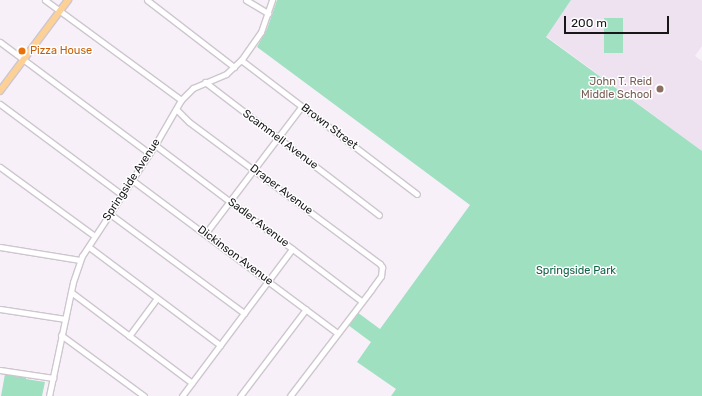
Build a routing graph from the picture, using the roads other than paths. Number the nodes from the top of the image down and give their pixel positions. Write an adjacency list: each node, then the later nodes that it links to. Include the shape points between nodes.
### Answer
1 (45, 0): 6 (street)
2 (68, 0): 6 (main road)
3 (147, 0): 11 (street)
4 (246, 0): 7 (street)
5 (272, 0): 7 (street, Springside Avenue)
6 (59, 11): 9 (main road); 14 (street)
7 (268, 13): 10 (street, Springside Avenue, via 260,32)
8 (0, 42): 9 (street)
9 (23, 60): 13 (main road); 20 (street, via 127,135)
10 (241, 60): 11 (street, Springside Avenue); 16 (street, Brown Street)
11 (234, 67): 12 (street, Springside Avenue, via 217,79)
12 (205, 82): 14 (street, Springside Avenue, via 193,88); 18 (street, Scammell Avenue)
13 (0, 91)
14 (181, 100): 17 (street, Springside Avenue)
15 (0, 104): 25 (street)
16 (301, 107): 18 (street); 24 (street, Brown Street)
17 (176, 109): 19 (street, Springside Avenue); 22 (street, Draper Avenue, via 189,122)
18 (277, 138): 22 (street); 28 (street, Scammell Avenue)
19 (155, 146): 20 (street, Springside Avenue); 26 (street, Sadler Avenue)
20 (149, 154): 23 (street, Springside Avenue)
21 (0, 167): 29 (street)
22 (254, 170): 26 (street); 38 (street, Draper Avenue, via 380,264 381,273)
23 (132, 180): 25 (street, Springside Avenue); 30 (street, Dickinson Avenue)
24 (417, 194)
25 (122, 195): 27 (street, Springside Avenue)
26 (230, 202): 30 (street); 33 (street, Sadler Avenue)
27 (110, 214): 32 (street, Springside Avenue); 41 (street)
28 (379, 214)
29 (92, 234)
30 (205, 234): 35 (street, Dickinson Avenue)
31 (0, 247): 34 (street)
32 (89, 247): 34 (street, Springside Avenue); 37 (street)
33 (292, 249): 35 (street); 38 (street, Sadler Avenue)
34 (80, 260): 36 (street, Springside Avenue)
35 (268, 281): 40 (street, Dickinson Avenue); 41 (street)
36 (71, 292): 42 (street, Springside Avenue); 45 (street)
37 (157, 298): 45 (street); 46 (street)
38 (361, 301): 43 (street)
39 (0, 309): 42 (street)
40 (306, 310): 43 (street, Dickinson Avenue); 53 (street)
41 (244, 313): 46 (street)
42 (65, 319): 44 (street, Springside Avenue)
43 (337, 333): 54 (street)
44 (61, 335): 48 (street, Springside Avenue); 51 (street)
45 (129, 336): 49 (street)
46 (220, 345): 49 (street)
47 (0, 370): 48 (street)
48 (52, 378): 50 (street, Springside Avenue)
49 (192, 383): 52 (street)
50 (49, 396)
51 (144, 396)
52 (182, 396)
53 (240, 396)
54 (290, 396)

